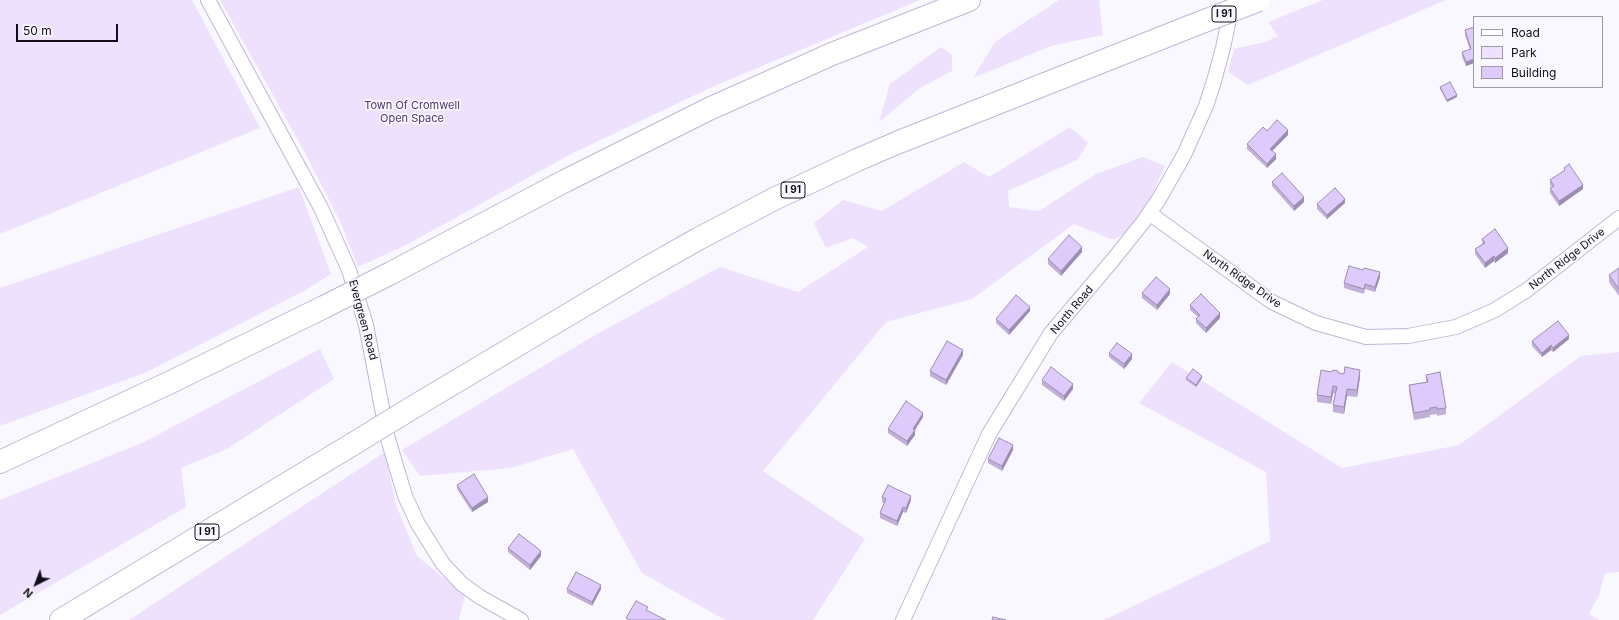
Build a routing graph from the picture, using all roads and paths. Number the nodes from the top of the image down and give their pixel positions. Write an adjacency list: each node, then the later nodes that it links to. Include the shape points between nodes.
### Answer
1 (208, 0): 11 (street, Evergreen Road, via 321,208 349,270 366,325 390,445 418,524 443,564 462,584)
2 (969, 0): 7 (highway, bridge, via 832,54 709,109 572,177 324,307)
3 (1233, 0): 5 (street, North Road, via 1219,66 1206,106 1184,155)
4 (1259, 0): 10 (highway, I 91, bridge, via 899,142 780,196 645,269)
5 (1149, 213): 6 (street, North Ridge Drive, via 1272,302 1316,323 1366,337 1408,336 1456,327 1495,310 1527,290); 12 (street, North Road, via 1112,262 1051,333 989,434)
6 (1619, 218)
7 (36, 446): 8 (highway); 9 (highway)
8 (0, 453)
9 (0, 462)
10 (61, 620)
11 (521, 620)
12 (903, 620)

